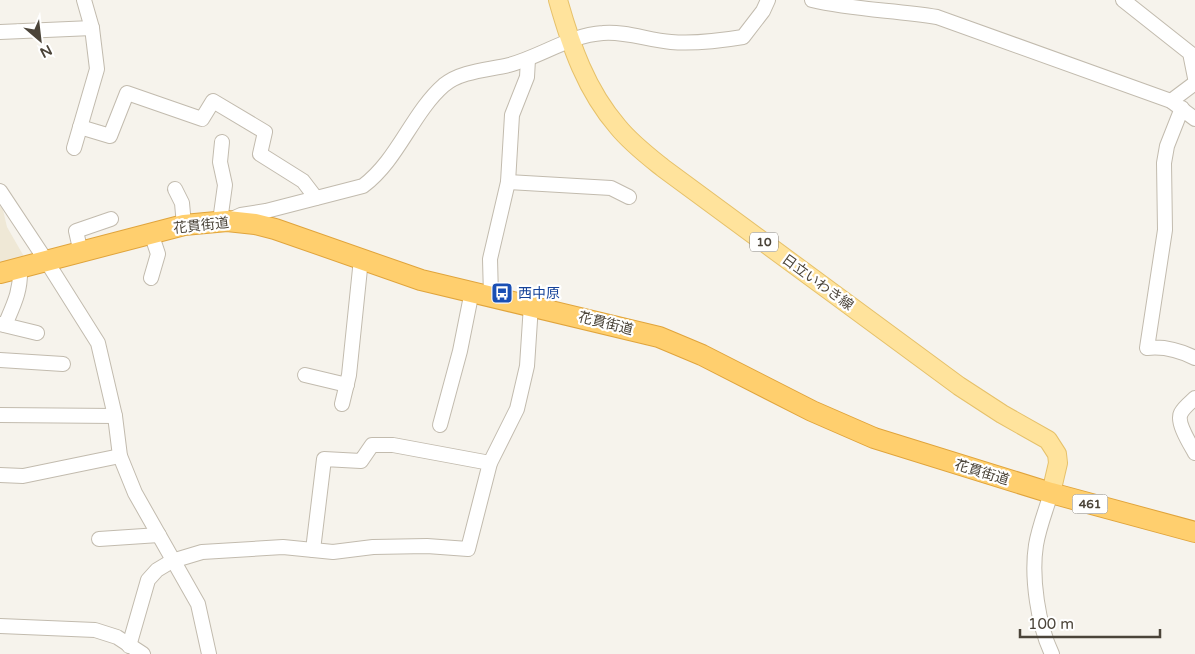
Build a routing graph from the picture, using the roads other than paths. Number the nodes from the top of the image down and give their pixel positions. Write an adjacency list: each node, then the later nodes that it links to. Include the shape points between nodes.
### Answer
1 (84, 0): 6 (street)
2 (558, 0): 8 (main road, 日立いわき線 / 10)
3 (768, 0): 8 (street, via 742,37 671,42 600,33)
4 (812, 0): 12 (street, via 937,17)
5 (1123, 0): 10 (street, via 1190,53)
6 (92, 28): 7 (street); 14 (street, via 97,69)
7 (0, 32)
8 (570, 42): 9 (street); 51 (main road, 日立いわき線 / 10, via 594,95 619,129 644,153 959,386 1048,440 1057,454 1058,463)
9 (528, 58): 17 (street, via 527,77 512,115); 21 (street, via 454,79 432,98 372,179 363,186)
10 (1195, 78)
11 (1195, 83): 12 (street)
12 (1177, 105): 13 (street); 37 (street, via 1164,163 1165,230 1146,348 1160,346)
13 (1195, 119)
14 (80, 127): 16 (street); 21 (street, via 110,136 127,93 202,119 213,101 266,132 260,154 302,181)
15 (222, 142): 23 (street)
16 (74, 148)
17 (508, 182): 20 (street, via 611,188); 33 (street, via 490,259)
18 (175, 189): 24 (street, via 182,203)
19 (0, 191): 28 (street)
20 (630, 197)
21 (316, 198): 23 (street)
22 (111, 219): 26 (street, via 76,231)
23 (223, 221): 24 (highway, 花貫街道 / 461); 27 (highway, 花貫街道 / 461, via 275,229)
24 (184, 225): 25 (highway, 花貫街道 / 461)
25 (152, 233): 26 (highway, 花貫街道 / 461); 31 (street, via 158,254)
26 (80, 253): 28 (highway, 花貫街道 / 461)
27 (361, 259): 32 (highway, 花貫街道 / 461, via 421,280); 41 (street)
28 (47, 262): 29 (highway, 花貫街道 / 461); 45 (street, via 98,343)
29 (20, 268): 30 (highway, 花貫街道 / 461); 35 (street, via 19,292)
30 (0, 273)
31 (151, 278)
32 (472, 291): 33 (highway, 花貫街道 / 461); 46 (street, via 460,352)
33 (491, 296): 34 (highway, 花貫街道 / 461)
34 (531, 305): 49 (street, via 527,366 517,409); 51 (highway, 花貫街道 / 461, via 659,337 874,438)
35 (3, 324): 36 (street)
36 (37, 333)
37 (1195, 358)
38 (0, 360): 39 (street)
39 (63, 364)
40 (305, 375): 41 (street)
41 (347, 384): 43 (street)
42 (1195, 398): 47 (street, via 1179,419)
43 (342, 404)
44 (0, 415): 45 (street)
45 (115, 416): 48 (street)
46 (440, 424)
47 (1195, 454)
48 (120, 456): 50 (street, via 23,476); 53 (street, via 135,493)
49 (490, 463): 55 (street, via 468,549 426,546 333,552); 55 (street, via 393,445 372,445 361,461 324,459)
50 (0, 475)
51 (1050, 493): 52 (highway, 花貫街道 / 461); 61 (street, via 1036,546 1036,576 1041,624)
52 (1195, 532)
53 (158, 535): 54 (street); 56 (street)
54 (99, 539)
55 (313, 550): 56 (street, via 283,547 202,552)
56 (172, 561): 58 (street, via 148,580); 60 (street, via 198,604)
57 (0, 626): 58 (street, via 95,630 117,637)
58 (129, 646): 59 (street)
59 (143, 654)
60 (209, 654)
61 (1052, 654)

